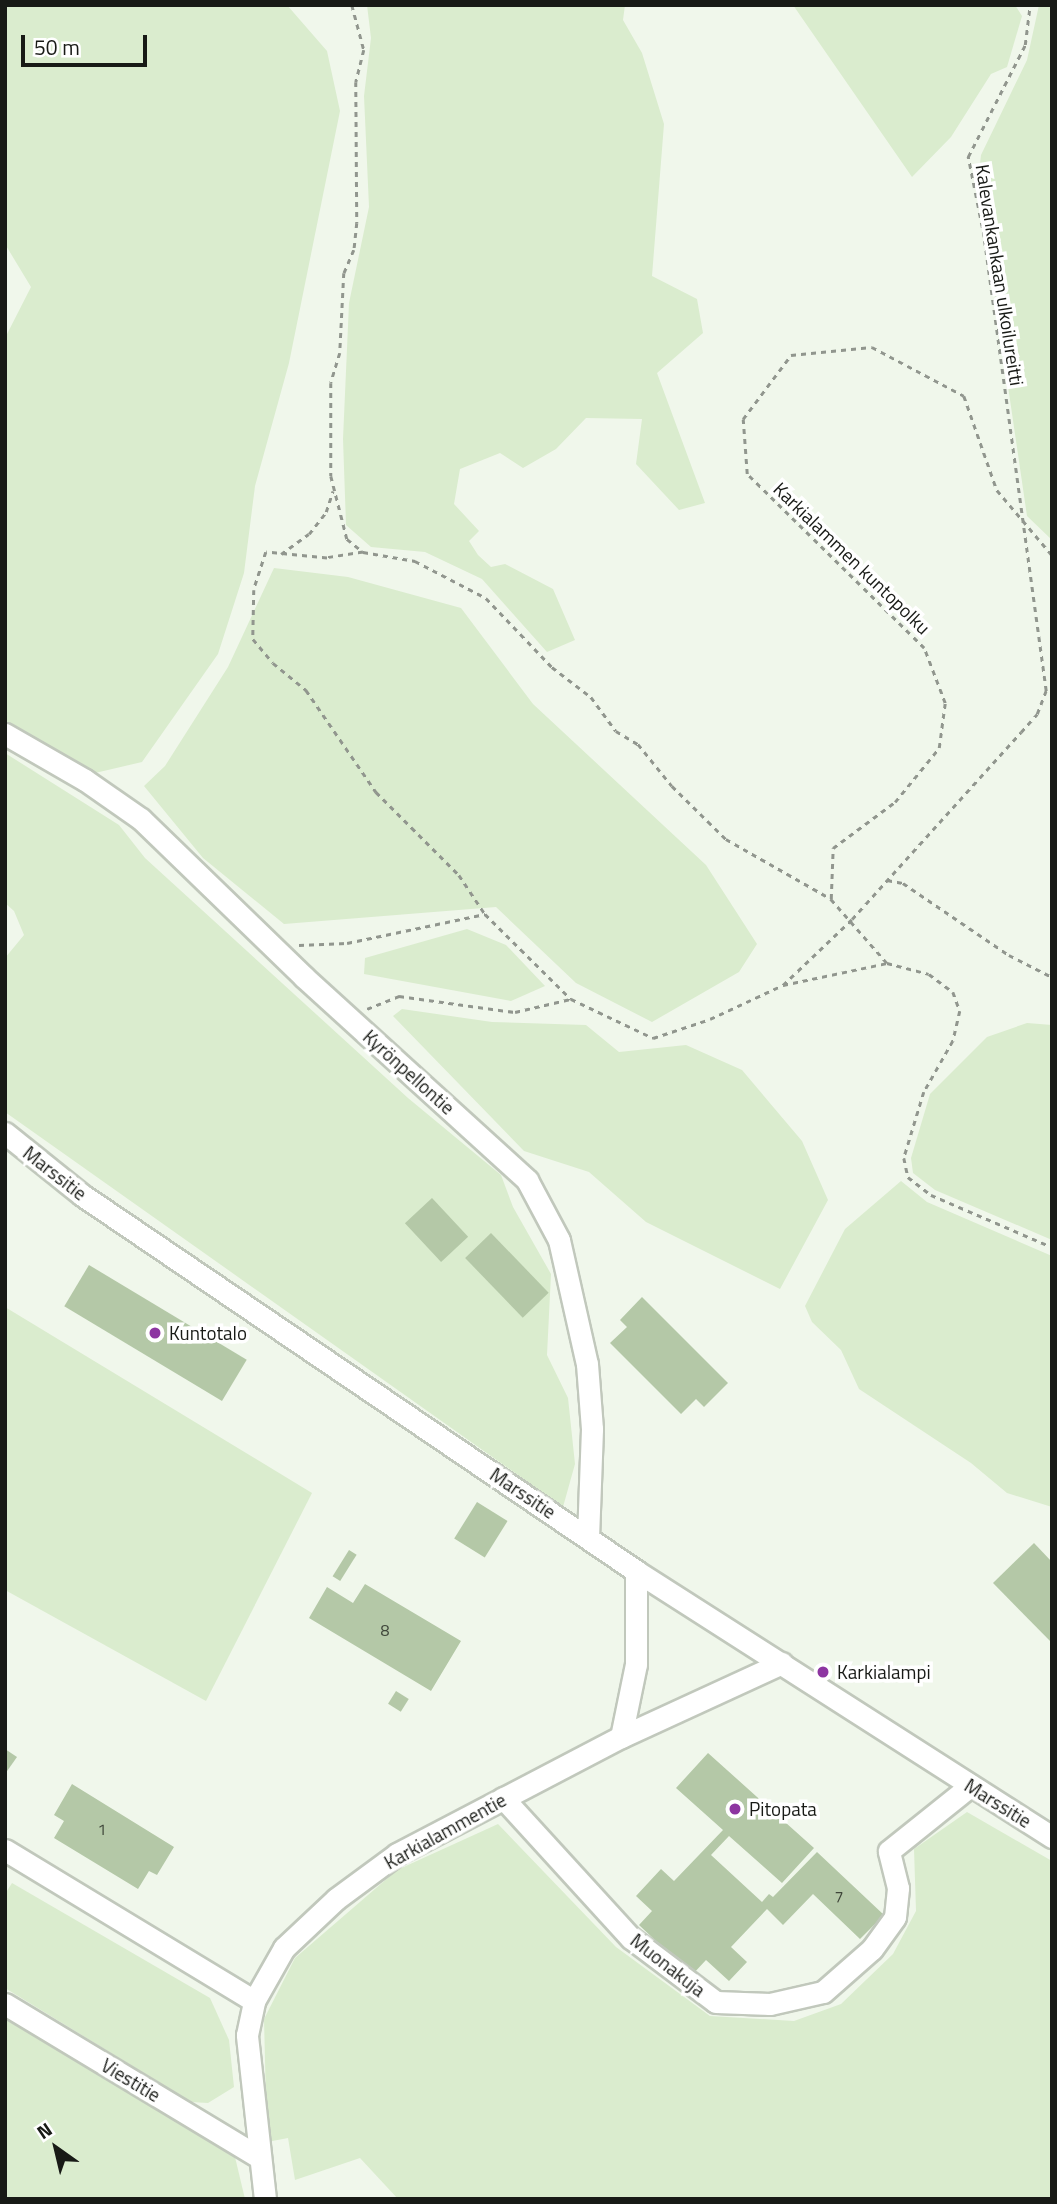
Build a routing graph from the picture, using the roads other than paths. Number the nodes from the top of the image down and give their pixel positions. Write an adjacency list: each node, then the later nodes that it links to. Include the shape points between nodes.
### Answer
1 (5, 734): 3 (street, Kyrönpellontie, via 141,819 352,1021 510,1163 548,1211 570,1275 587,1364 592,1429)
2 (5, 1133): 3 (street, Marssitie, via 82,1195)
3 (589, 1537): 4 (street, Marssitie)
4 (636, 1571): 5 (street, Marssitie); 6 (street, via 636,1664)
5 (782, 1662): 6 (street, Karkialammentie); 7 (street, Marssitie)
6 (621, 1737): 8 (street, Karkialammentie)
7 (970, 1786): 8 (street, Muonakuja, via 889,1851 898,1888 895,1917 872,1949 823,1992 770,2004 716,2002 631,1938); 9 (street, Marssitie)
8 (503, 1798): 11 (street, Karkialammentie, via 397,1854 336,1899 284,1948)
9 (1052, 1837)
10 (5, 1850): 11 (street)
11 (254, 2000): 13 (street, Karkialammentie, via 247,2035)
12 (5, 2004): 13 (street, Viestitie)
13 (257, 2156): 14 (street, Karkialammentie)
14 (265, 2199)

